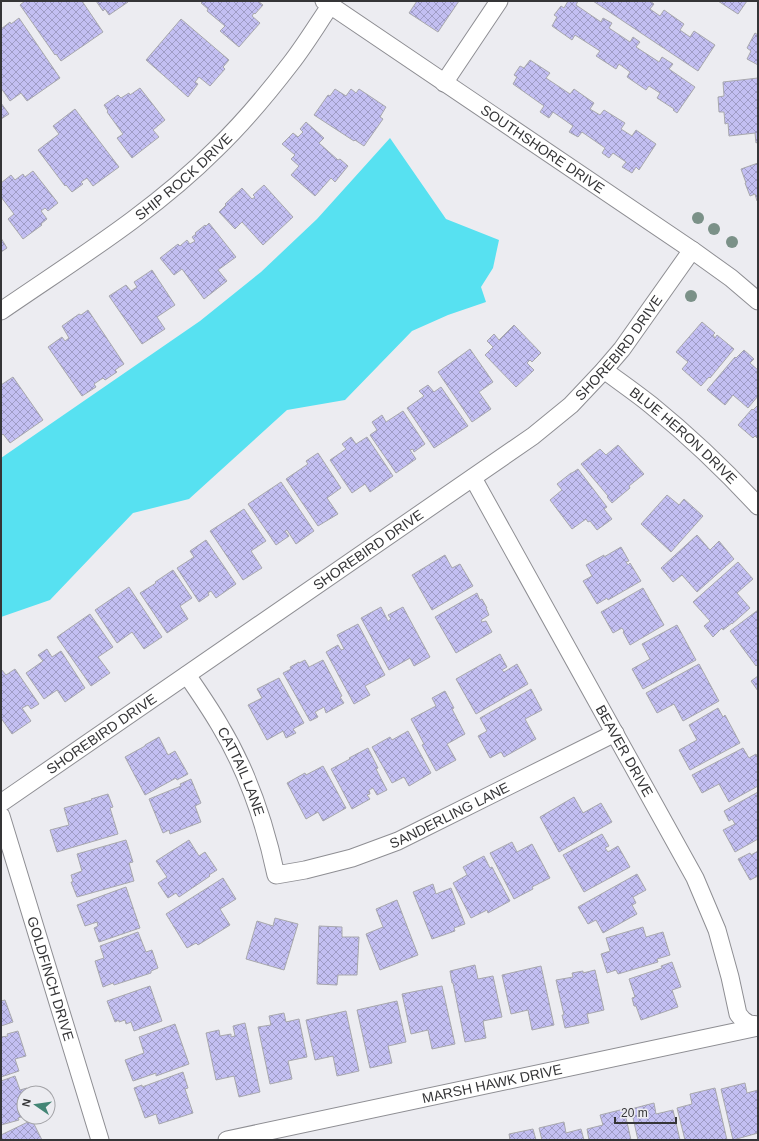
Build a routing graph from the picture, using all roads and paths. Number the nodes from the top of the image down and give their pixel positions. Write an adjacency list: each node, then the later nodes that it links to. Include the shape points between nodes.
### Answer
1 (500, 1): 3 (street)
2 (327, 3): 3 (street, SOUTHSHORE DRIVE); 6 (street, SHIP ROCK DRIVE, via 292,62 251,112 215,150 126,225)
3 (444, 83): 4 (street, SOUTHSHORE DRIVE)
4 (692, 250): 5 (street, SOUTHSHORE DRIVE); 7 (street, SHOREBIRD DRIVE, via 622,349)
5 (758, 301)
6 (1, 311)
7 (604, 370): 8 (street, SHOREBIRD DRIVE, via 571,405 539,432); 9 (street, BLUE HERON DRIVE, via 697,444)
8 (473, 478): 10 (street, SHOREBIRD DRIVE); 11 (street, BEAVER DRIVE)
9 (758, 506)
10 (187, 675): 12 (street, SHOREBIRD DRIVE); 14 (street, CATTAIL LANE, via 220,724 242,767 260,812)
11 (615, 734): 14 (street, SANDERLING LANE, via 398,841 352,858); 15 (street, BEAVER DRIVE, via 695,878 717,930 738,1014 743,1020)
12 (1, 804)
13 (1, 816): 16 (street, GOLDFINCH DRIVE)
14 (276, 875)
15 (758, 1026): 17 (street, MARSH HAWK DRIVE)
16 (100, 1140)
17 (227, 1140)

